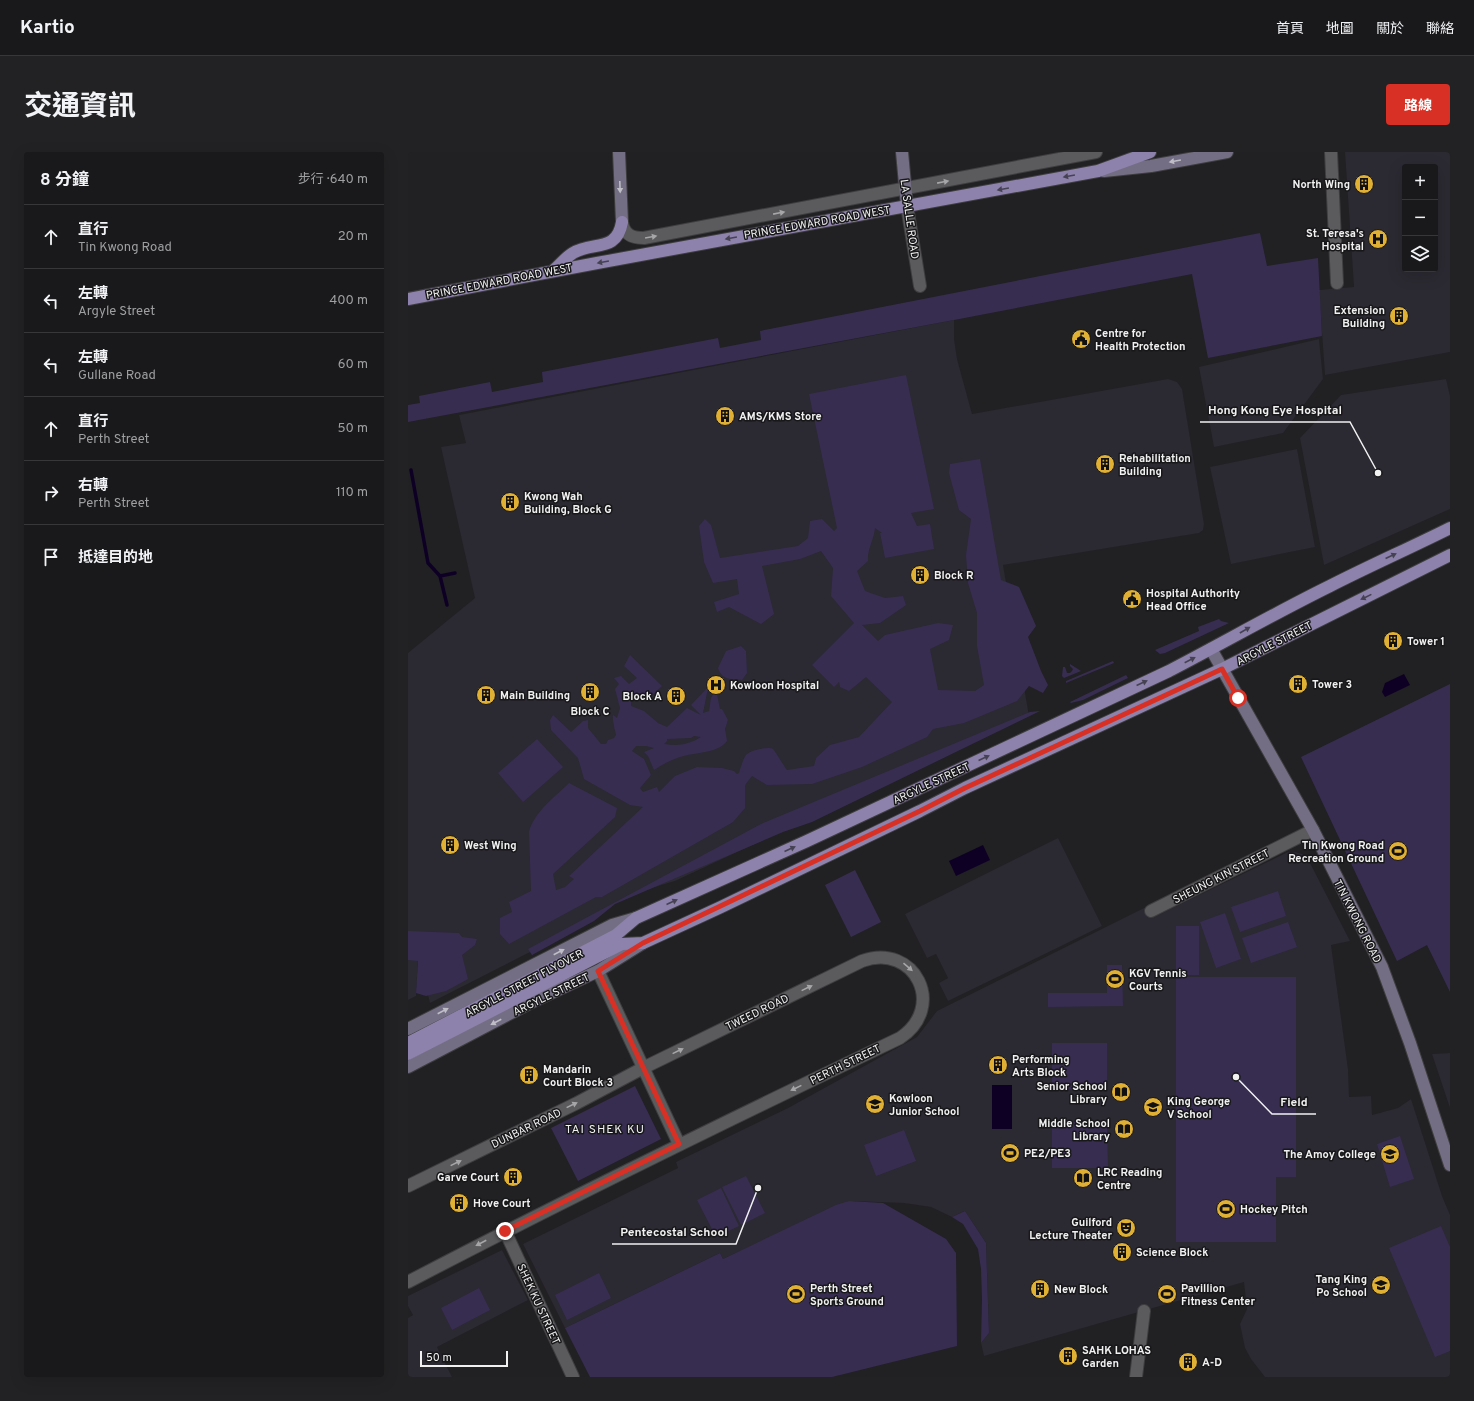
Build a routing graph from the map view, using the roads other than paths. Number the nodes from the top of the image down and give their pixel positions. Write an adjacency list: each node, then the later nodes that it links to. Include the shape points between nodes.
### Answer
1 (619, 152): 10 (street, one-way to 10)
2 (902, 152): 8 (street, LA SALLE ROAD)
3 (1096, 152): 8 (street, PRINCE EDWARD ROAD WEST, one-way to 3)
4 (1150, 152): 7 (main road)
5 (1227, 152): 7 (street, PRINCE EDWARD ROAD WEST, one-way to 7, via 1146,166)
6 (1331, 152): 12 (street)
7 (1098, 171): 9 (main road, PRINCE EDWARD ROAD WEST, one-way to 9)
8 (905, 189): 9 (street, LA SALLE ROAD); 10 (street, PRINCE EDWARD ROAD WEST, one-way to 8, via 623,228 631,237 644,238)
9 (907, 206): 11 (main road, PRINCE EDWARD ROAD WEST, one-way to 11); 13 (street, LA SALLE ROAD)
10 (622, 222): 11 (main road, via 619,233 611,242 573,253)
11 (553, 271): 14 (main road, PRINCE EDWARD ROAD WEST)
12 (1337, 283)
13 (920, 286)
14 (408, 299)
15 (1450, 528): 17 (main road, ARGYLE STREET, one-way to 15, via 1250,626)
16 (1450, 555): 18 (main road, ARGYLE STREET, one-way to 18)
17 (1211, 649): 18 (street, TIN KWONG ROAD); 21 (main road, ARGYLE STREET, one-way to 17, via 807,841)
18 (1222, 669): 19 (street, TIN KWONG ROAD); 23 (main road, ARGYLE STREET, via 965,788)
19 (1313, 830): 20 (street, SHEUNG KIN STREET); 32 (street, TIN KWONG ROAD, via 1390,987)
20 (1151, 911)
21 (636, 918): 22 (main road, ARGYLE STREET FLYOVER); 26 (street, ARGYLE STREET, one-way to 21, via 612,925)
22 (619, 939): 23 (main road, ARGYLE STREET FLYOVER); 27 (main road, ARGYLE STREET FLYOVER); 28 (main road, ARGYLE STREET FLYOVER)
23 (643, 943): 25 (street, ARGYLE STREET)
24 (871, 958): 30 (street, TWEED ROAD, one-way to 24); 31 (street, PERTH STREET, one-way to 31, via 887,957 902,962 910,968 921,985 923,1006 915,1025 908,1032)
25 (598, 971): 29 (street, ARGYLE STREET, one-way to 29, via 530,1003); 30 (street)
26 (408, 1029)
27 (408, 1043)
28 (408, 1054)
29 (408, 1067)
30 (643, 1068): 31 (street); 33 (street, DUNBAR ROAD, one-way to 30)
31 (679, 1144): 34 (street, PERTH STREET)
32 (1450, 1165)
33 (408, 1186)
34 (505, 1231): 35 (street, PERTH STREET, one-way to 35); 37 (street, SHEK KU STREET)
35 (408, 1282)
36 (1144, 1311): 38 (street)
37 (574, 1377)
38 (1136, 1377)

